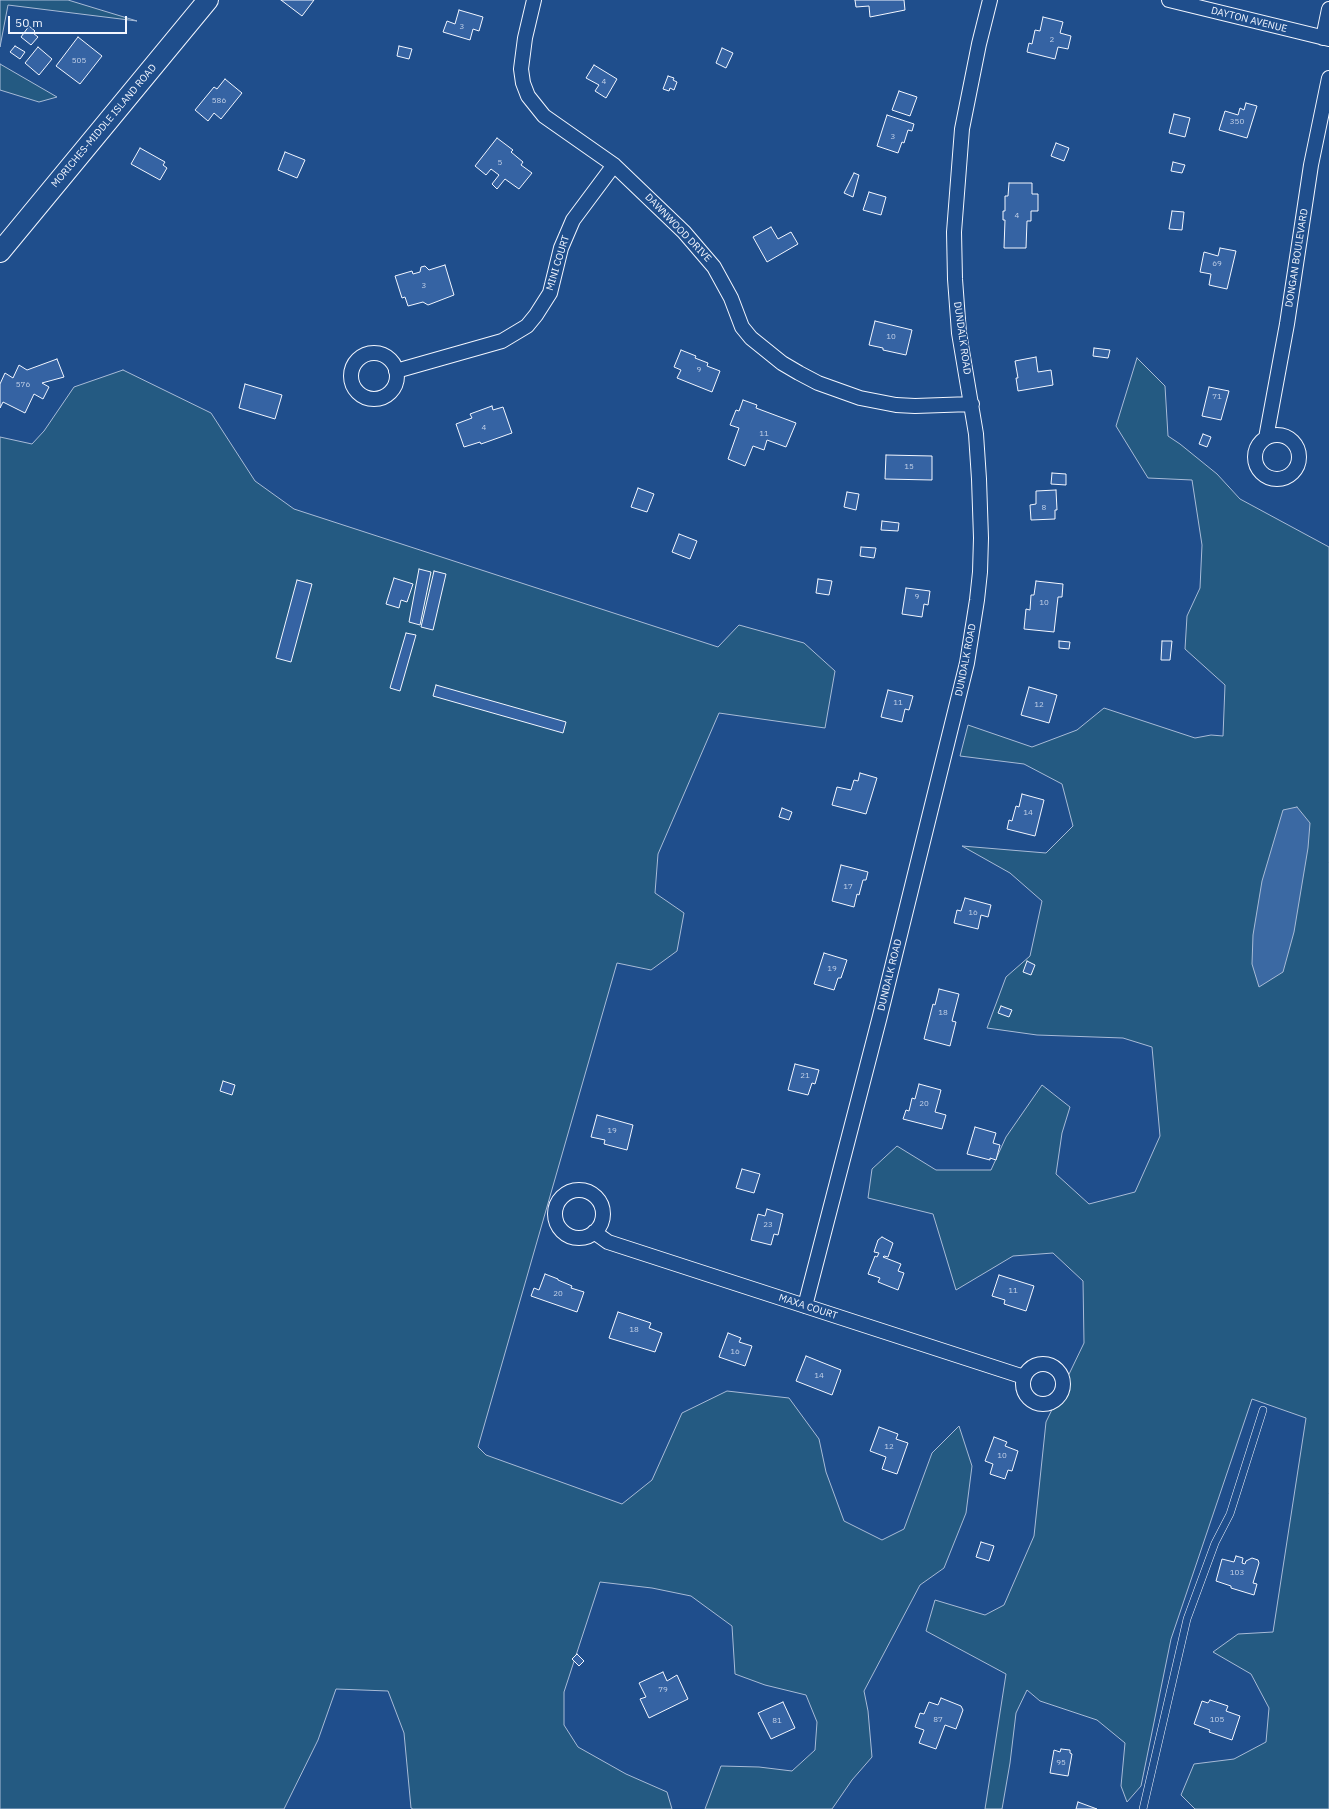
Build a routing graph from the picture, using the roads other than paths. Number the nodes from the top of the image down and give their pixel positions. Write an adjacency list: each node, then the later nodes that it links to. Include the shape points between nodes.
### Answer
1 (208, 0): 9 (main road, MORICHES-MIDDLE ISLAND ROAD)
2 (534, 0): 8 (street, DAWNWOOD DRIVE, via 521,69 528,96 544,116)
3 (990, 0): 11 (street, DUNDALK ROAD, via 962,129 954,232 959,333)
4 (1169, 0): 6 (street, DAYTON AVENUE)
5 (1329, 10): 6 (street)
6 (1326, 38)
7 (1329, 78): 12 (street, DONGAN BOULEVARD)
8 (614, 165): 10 (street, MINI COURT, via 573,220 562,248 550,293 527,326 502,341); 11 (street, DAWNWOOD DRIVE, via 704,254 722,279 742,327 751,338 782,363 818,383 860,398 896,405)
9 (0, 252)
10 (396, 371)
11 (972, 404): 14 (street, DUNDALK ROAD, via 979,480 980,572 967,664)
12 (1266, 438)
13 (594, 1232): 14 (street, MAXA COURT, via 608,1242)
14 (805, 1306): 15 (street, MAXA COURT)
15 (1024, 1377)
16 (1264, 1410): 17 (lane, via 1230,1514 1215,1543 1187,1619)
17 (1143, 1809)

